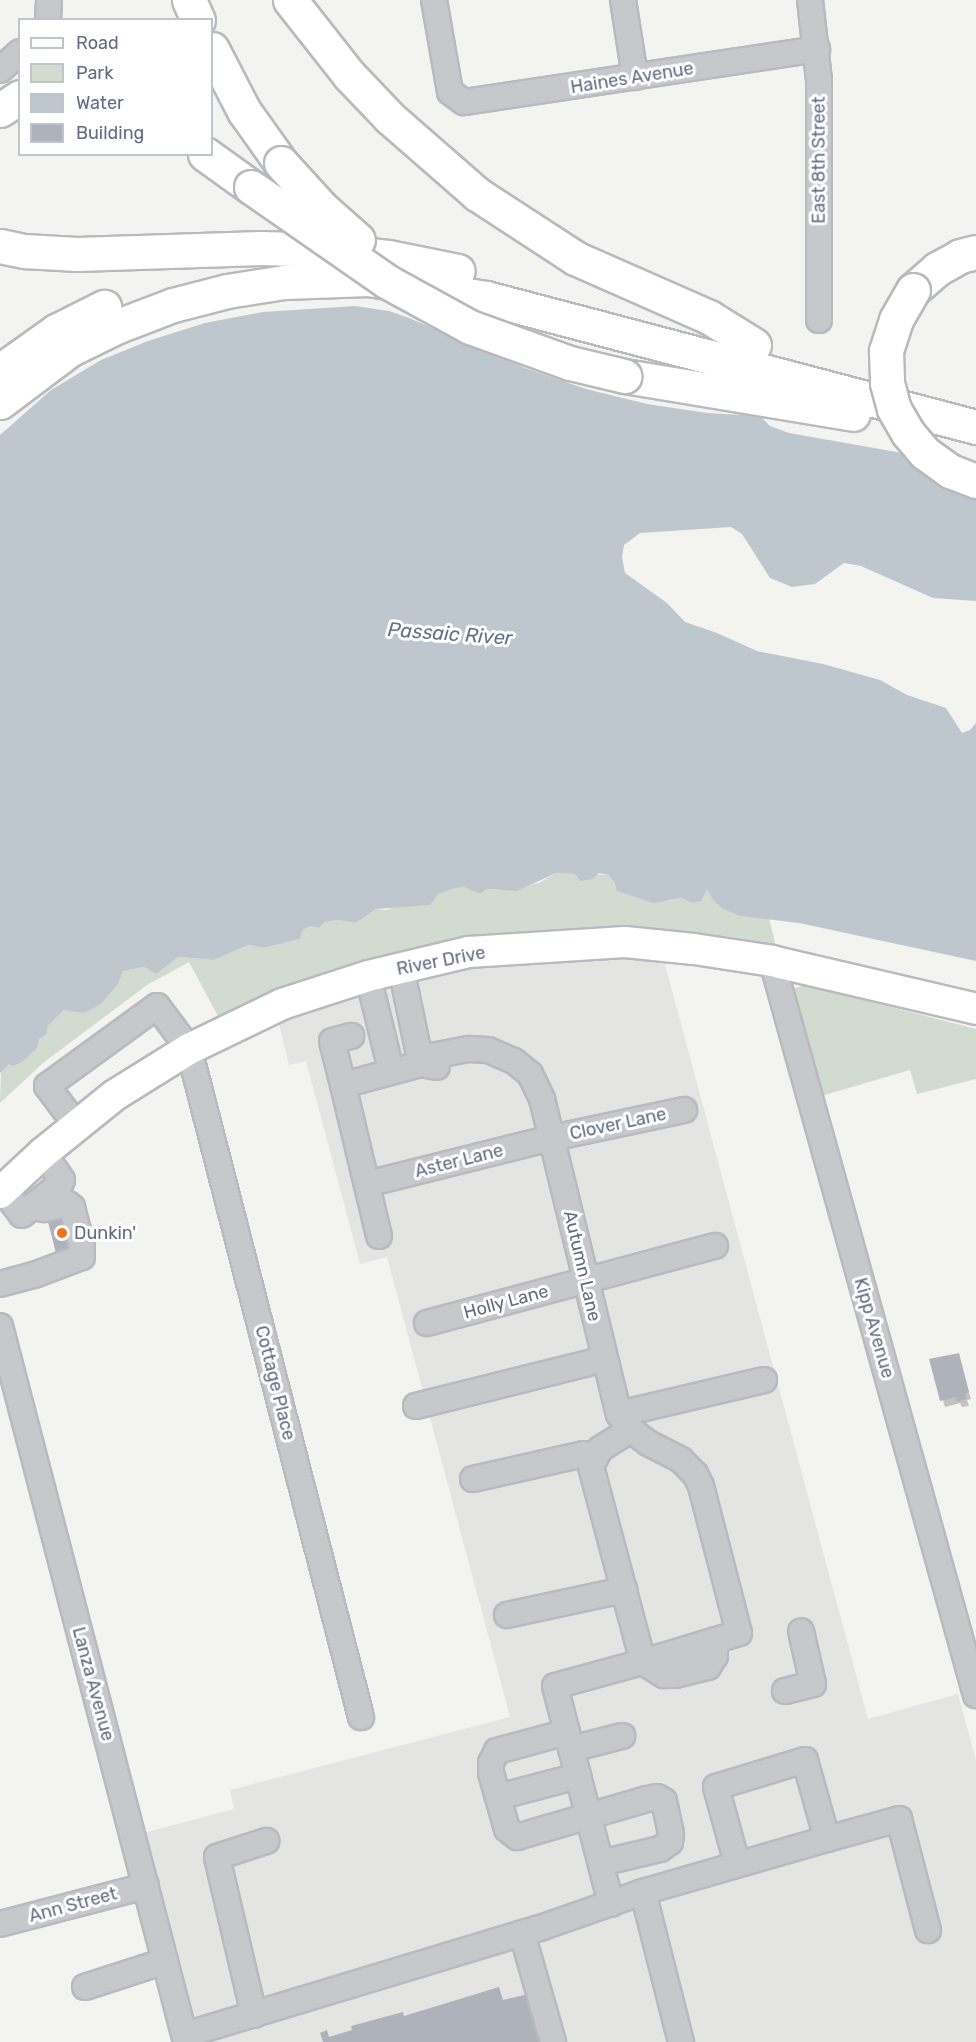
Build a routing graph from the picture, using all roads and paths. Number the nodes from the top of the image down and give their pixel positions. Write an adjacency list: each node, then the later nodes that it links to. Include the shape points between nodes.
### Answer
1 (49, 0): 7 (street)
2 (189, 0): 8 (highway)
3 (290, 0): 21 (highway, via 366,93 477,194 575,258 709,316)
4 (434, 0): 13 (street, Haines Avenue, via 450,92 464,102)
5 (623, 0): 13 (street)
6 (810, 0): 9 (street, East 8th Street)
7 (48, 18)
8 (197, 18)
9 (817, 49): 13 (street, Haines Avenue); 20 (street, East 8th Street)
10 (213, 51): 23 (highway, bridge, via 244,111 281,163 365,247 414,285 464,314 517,340)
11 (18, 54): 12 (street)
12 (0, 70)
13 (635, 77)
14 (18, 98): 15 (highway)
15 (0, 110)
16 (208, 156): 23 (highway, bridge, via 386,281 470,327 570,363)
17 (0, 246): 19 (highway, via 77,254 306,249)
18 (976, 252): 28 (highway, bridge, via 937,269 914,290 896,320 886,351 887,382 894,409 908,433 925,453 950,471)
19 (423, 265): 21 (highway); 22 (highway, via 303,260 195,276 138,293 83,317)
20 (819, 320)
21 (754, 345): 25 (highway)
22 (0, 371)
23 (624, 376): 27 (highway, via 833,410)
24 (0, 402): 26 (highway, via 69,350 173,305 284,282 369,279 478,296)
25 (976, 404)
26 (976, 427)
27 (976, 441)
28 (976, 481)
29 (772, 961): 30 (main road, River Drive, via 625,942 469,952); 32 (main road, River Drive); 61 (street, Kipp Avenue)
30 (401, 968): 31 (main road, River Drive); 35 (street)
31 (368, 976): 34 (main road, River Drive, via 282,1004); 36 (street)
32 (976, 1009)
33 (351, 1036): 37 (street, via 332,1041)
34 (189, 1049): 39 (main road, River Drive, via 115,1095); 39 (street, via 157,1006 47,1086); 64 (street, Cottage Place)
35 (421, 1064): 36 (street, Autumn Lane); 40 (street, Autumn Lane, via 434,1068 485,1065 510,1074 542,1099)
36 (391, 1070): 37 (street, Autumn Lane)
37 (343, 1085): 42 (street)
38 (684, 1110): 40 (street, Clover Lane)
39 (77, 1126): 41 (main road, River Drive)
40 (552, 1138): 42 (street, Aster Lane); 47 (street, Autumn Lane)
41 (43, 1153): 43 (main road, River Drive); 44 (street, via 61,1182)
42 (367, 1184): 45 (street)
43 (2, 1192): 44 (street, via 22,1215)
44 (32, 1206): 48 (street, via 44,1209 68,1204 82,1257)
45 (379, 1236)
46 (715, 1246): 47 (street, Holly Lane)
47 (585, 1280): 49 (street, Holly Lane); 51 (street, Autumn Lane)
48 (0, 1284)
49 (427, 1323)
50 (0, 1326): 74 (street, Lanza Avenue)
51 (604, 1359): 53 (street); 54 (street, Autumn Lane)
52 (764, 1380): 54 (street)
53 (416, 1406)
54 (625, 1422): 55 (street); 60 (street, via 648,1443 681,1460 716,1500 716,1543 739,1633)
55 (595, 1460): 56 (street, via 584,1454); 57 (street, via 591,1466)
56 (473, 1479)
57 (624, 1590): 58 (street); 60 (street)
58 (507, 1615)
59 (801, 1631): 62 (street, via 813,1684)
60 (643, 1662): 66 (street, via 555,1686)
61 (973, 1670): 63 (street, Kipp Avenue)
62 (785, 1691)
63 (976, 1695)
64 (361, 1717)
65 (622, 1736): 66 (street)
66 (569, 1740): 67 (street); 68 (street, via 497,1751 491,1763)
67 (578, 1776): 68 (street); 69 (street)
68 (498, 1797): 69 (street, via 507,1829 518,1837)
69 (589, 1817): 72 (street); 72 (street, via 647,1798 664,1801 670,1842 660,1849)
70 (827, 1839): 73 (street); 73 (street, via 805,1760 716,1787); 78 (street, via 899,1819)
71 (266, 1840): 82 (street, via 217,1857)
72 (601, 1863): 76 (street)
73 (736, 1863): 75 (street)
74 (146, 1886): 77 (street, Ann Street); 80 (street, Lanza Avenue)
75 (643, 1892): 76 (street); 85 (street)
76 (611, 1904): 79 (street)
77 (0, 1924)
78 (928, 1930)
79 (522, 1933): 82 (street); 84 (street)
80 (165, 1962): 81 (street); 83 (street, Lanza Avenue)
81 (85, 1988)
82 (254, 2015): 83 (street)
83 (185, 2039)
84 (553, 2042)
85 (681, 2042)

